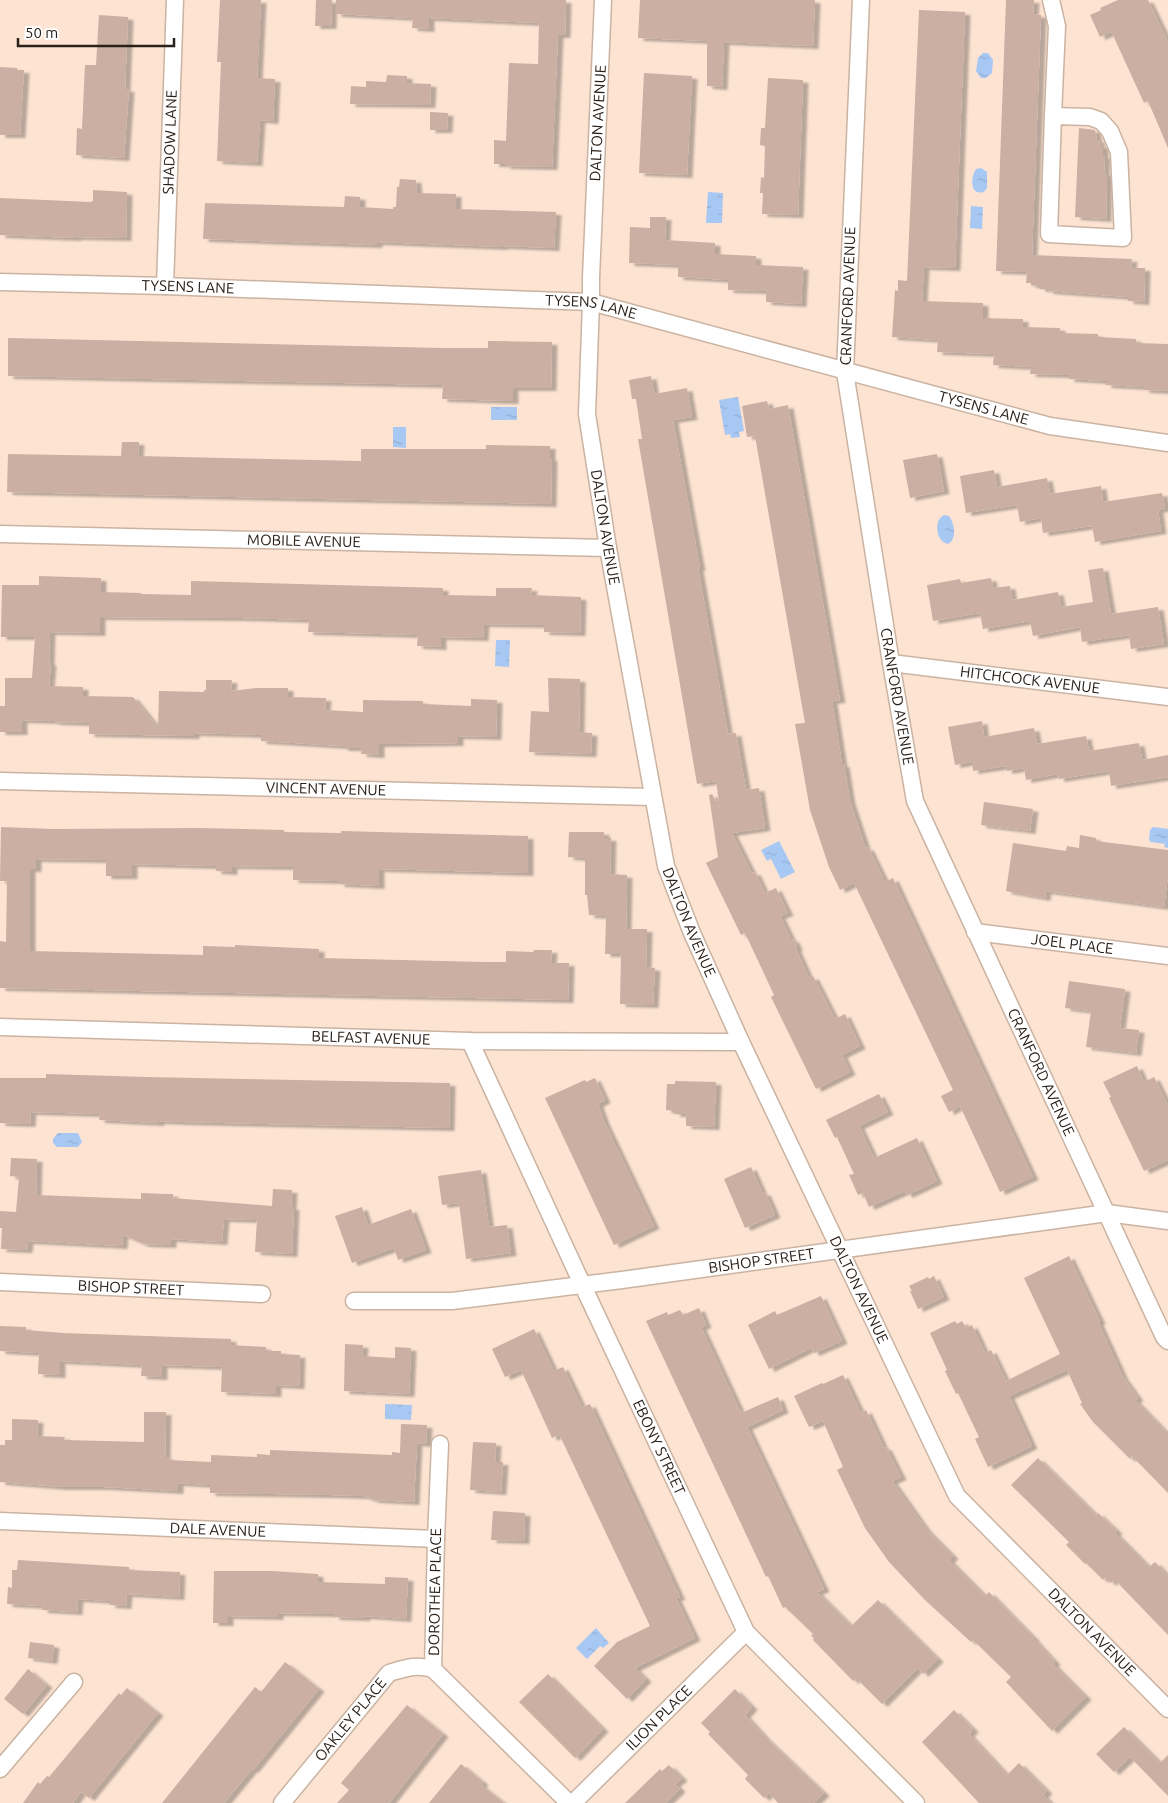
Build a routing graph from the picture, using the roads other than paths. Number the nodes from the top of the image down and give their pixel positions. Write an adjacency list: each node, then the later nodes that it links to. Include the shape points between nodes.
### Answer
1 (175, 0): 7 (street, SHADOW LANE)
2 (603, 0): 8 (street, DALTON AVENUE)
3 (861, 0): 9 (street, CRANFORD AVENUE)
4 (1051, 0): 5 (street, via 1057,26)
5 (1053, 116): 5 (street, via 1049,234 1123,238 1120,152 1110,131 1101,121 1090,116)
6 (0, 282): 7 (street, TYSENS LANE)
7 (165, 286): 8 (street, TYSENS LANE)
8 (591, 302): 9 (street, TYSENS LANE); 12 (street, DALTON AVENUE, via 587,414)
9 (845, 372): 10 (street, TYSENS LANE, via 1050,426); 13 (street, CRANFORD AVENUE)
10 (1168, 443)
11 (0, 534): 12 (street, MOBILE AVENUE)
12 (608, 548): 16 (street, DALTON AVENUE)
13 (891, 663): 14 (street, HITCHCOCK AVENUE); 17 (street, CRANFORD AVENUE, via 915,801)
14 (1168, 698)
15 (0, 782): 16 (street, VINCENT AVENUE)
16 (652, 797): 21 (street, DALTON AVENUE, via 666,866)
17 (976, 932): 18 (street, JOEL PLACE); 22 (street, CRANFORD AVENUE)
18 (1168, 956)
19 (0, 1027): 20 (street, BELFAST AVENUE)
20 (470, 1041): 21 (street, BELFAST AVENUE); 26 (street, EBONY STREET)
21 (741, 1042): 24 (street, DALTON AVENUE)
22 (1107, 1213): 23 (street, BISHOP STREET); 24 (street, BISHOP STREET); 29 (street, CRANFORD AVENUE)
23 (1168, 1221)
24 (841, 1251): 26 (street, BISHOP STREET); 36 (street, DALTON AVENUE, via 957,1496)
25 (0, 1282): 27 (street, BISHOP STREET)
26 (583, 1286): 28 (street, BISHOP STREET, via 452,1301); 33 (street, EBONY STREET)
27 (262, 1294)
28 (354, 1301)
29 (1168, 1341)
30 (440, 1444): 32 (street, DOROTHEA PLACE)
31 (0, 1522): 32 (street, DALE AVENUE)
32 (436, 1539): 34 (street, DOROTHEA PLACE)
33 (746, 1632): 40 (street, ILION PLACE); 41 (street, EBONY STREET)
34 (433, 1669): 38 (street, OAKLEY PLACE, via 409,1667 389,1673); 39 (street, DOROTHEA PLACE)
35 (74, 1682): 37 (street)
36 (1168, 1709)
37 (1, 1767)
38 (282, 1803)
39 (569, 1803)
40 (573, 1803)
41 (916, 1803)

